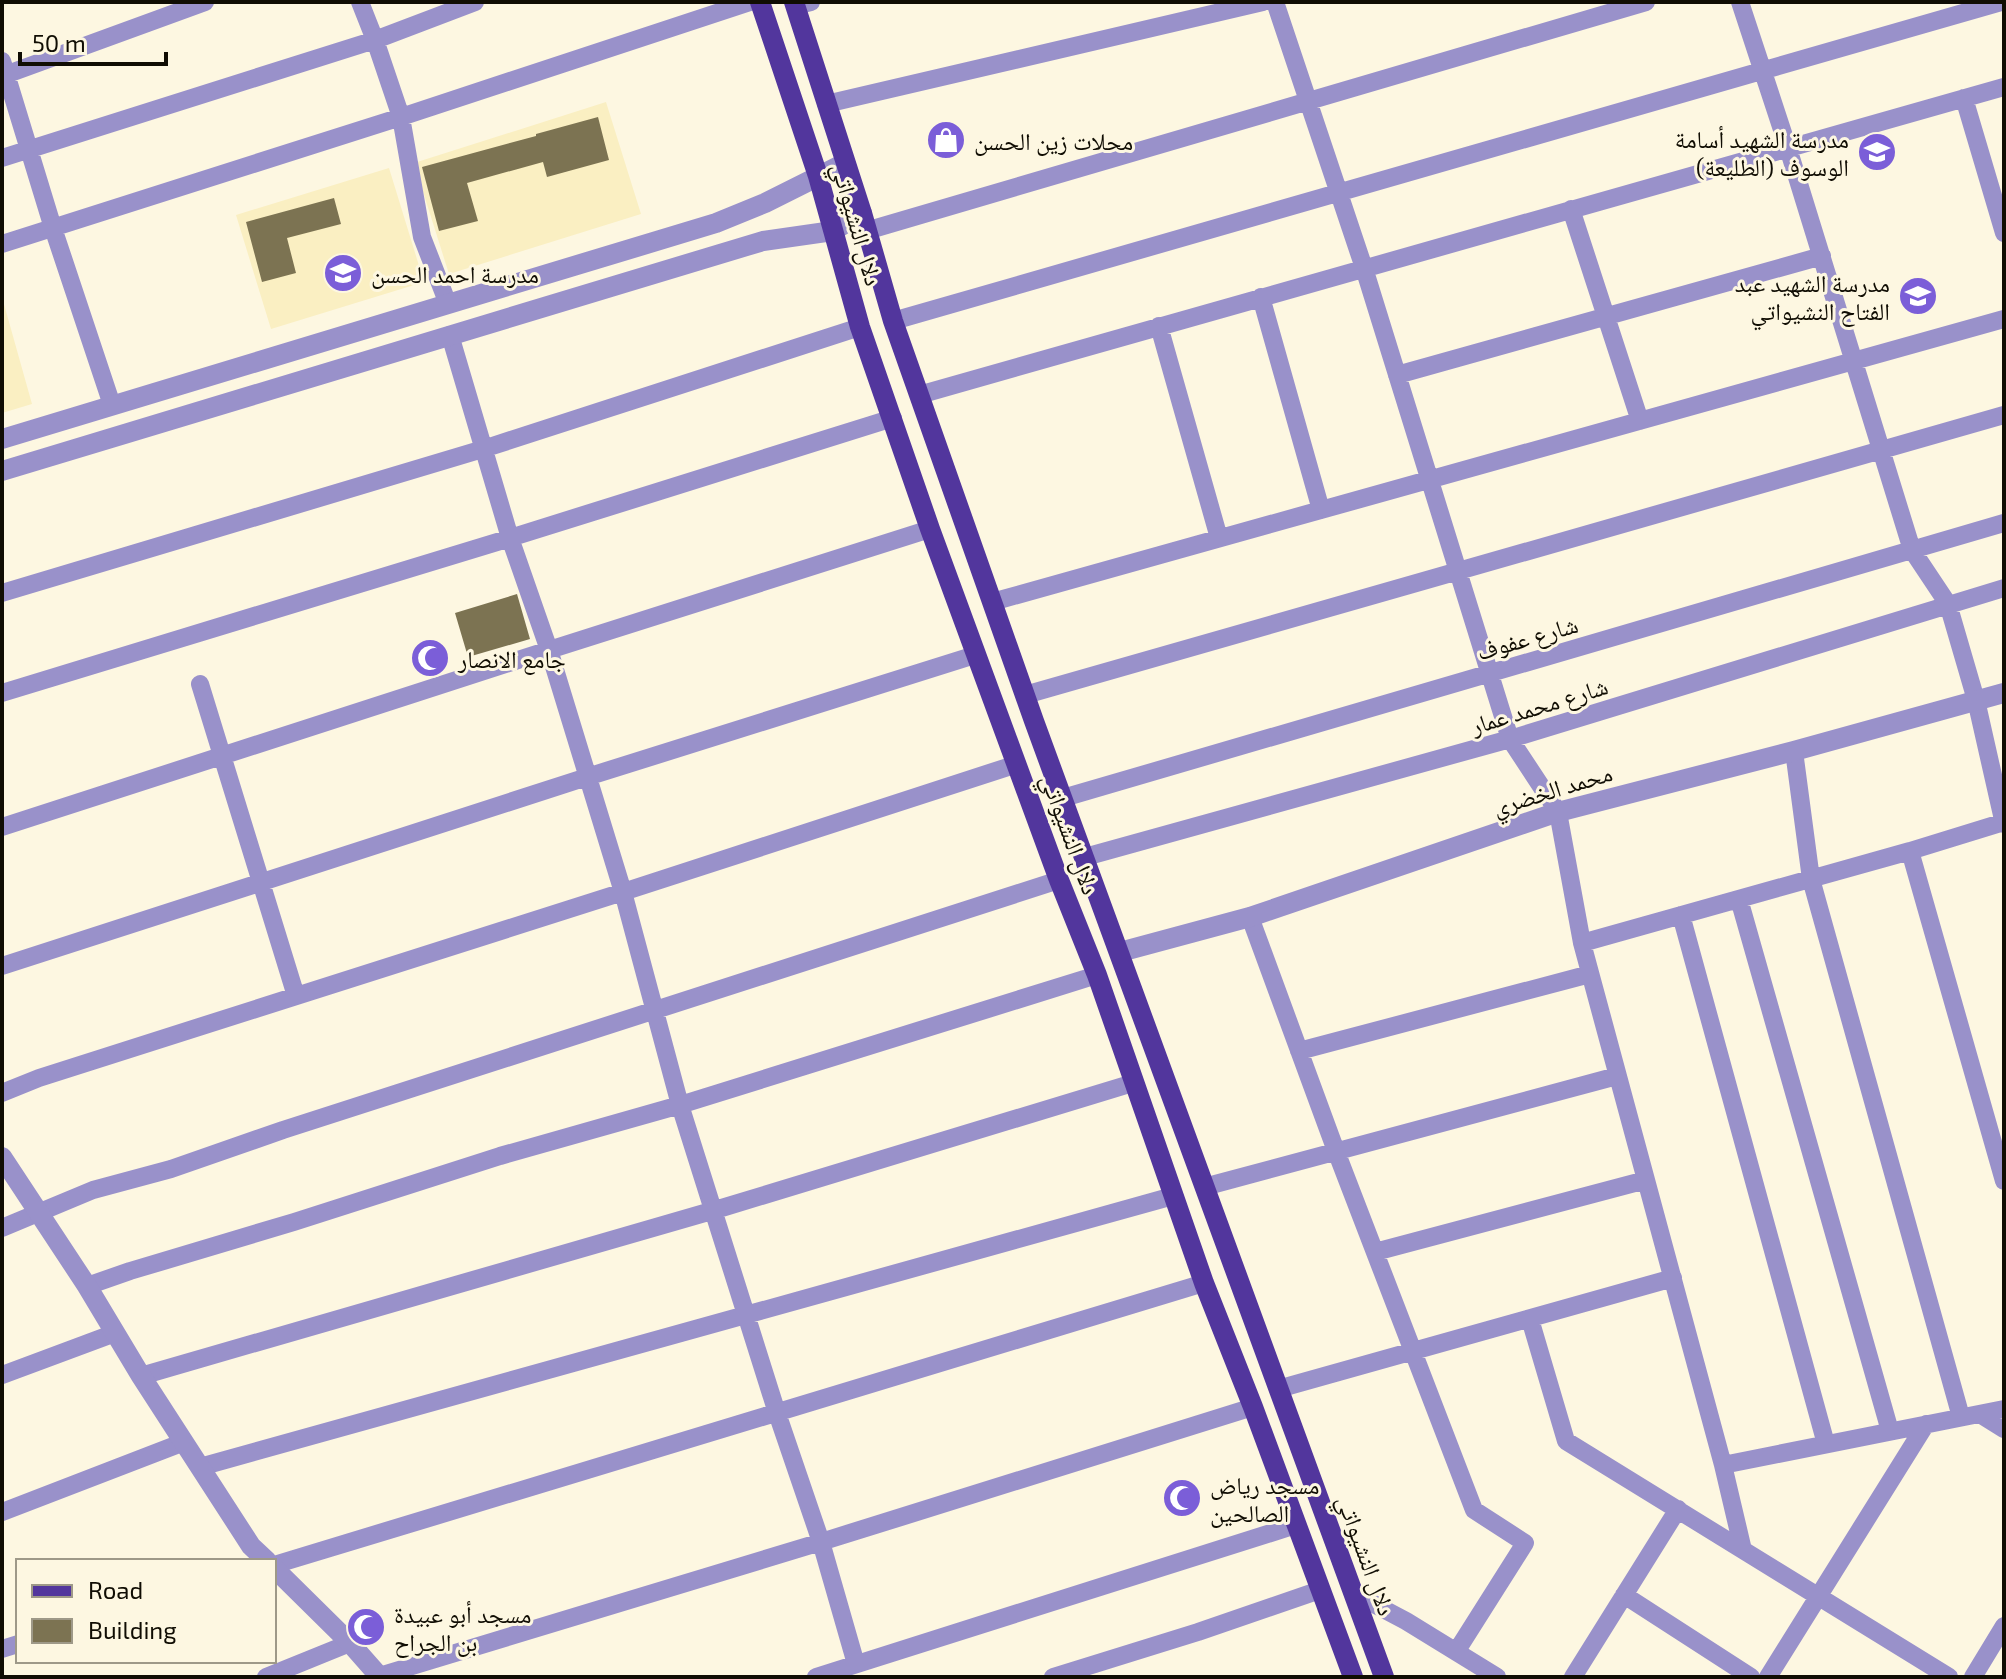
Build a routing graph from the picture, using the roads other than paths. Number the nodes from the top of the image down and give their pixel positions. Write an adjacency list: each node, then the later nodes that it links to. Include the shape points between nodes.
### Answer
1 (205, 2): 13 (street)
2 (360, 2): 12 (street)
3 (475, 2): 12 (street)
4 (750, 2): 19 (street)
5 (760, 2): 24 (main road, دلال النشيواتي)
6 (1263, 2): 18 (street)
7 (1275, 2): 17 (street)
8 (1646, 2): 17 (street)
9 (1740, 2): 14 (street)
10 (2001, 2): 14 (street)
11 (800, 3): 18 (main road, دلال النشيواتي)
12 (375, 40): 19 (street); 21 (street)
13 (4, 70): 21 (street)
14 (1763, 71): 20 (street); 25 (street)
15 (2004, 87): 16 (street)
16 (1964, 98): 20 (street); 26 (street)
17 (1308, 102): 25 (street); 28 (street)
18 (826, 104): 23 (main road, دلال النشيواتي)
19 (401, 117): 29 (street); 36 (street, via 422,237)
20 (1788, 148): 27 (street); 33 (street)
21 (30, 150): 22 (street); 29 (street)
22 (2, 158)
23 (845, 163): 24 (street); 28 (main road, دلال النشيواتي)
24 (818, 176): 30 (main road, دلال النشيواتي); 36 (street, via 716,223)
25 (1339, 193): 34 (street); 39 (street)
26 (2000, 205): 31 (street)
27 (1571, 209): 34 (street); 37 (street)
28 (864, 222): 30 (street); 39 (main road, دلال النشيواتي)
29 (53, 228): 32 (street); 46 (street)
30 (833, 231): 41 (main road, دلال النشيواتي); 42 (street, via 763,241)
31 (2004, 233)
32 (2, 244)
33 (1822, 256): 37 (street); 43 (street)
34 (1364, 268): 35 (street); 44 (street)
35 (1261, 297): 40 (street); 55 (street)
36 (448, 304): 46 (street)
37 (1606, 316): 44 (street); 49 (street)
38 (2004, 319): 43 (street)
39 (893, 321): 45 (main road, دلال النشيواتي)
40 (1159, 326): 45 (street); 59 (street)
41 (860, 327): 48 (main road, دلال النشيواتي); 51 (street)
42 (450, 335): 51 (street); 53 (street)
43 (1853, 361): 49 (street); 52 (street)
44 (1397, 375): 54 (street)
45 (919, 395): 64 (main road, دلال النشيواتي)
46 (112, 405): 50 (street)
47 (2004, 415): 52 (street)
48 (893, 418): 57 (main road, دلال النشيواتي); 58 (street)
49 (1640, 421): 54 (street)
50 (2, 439)
51 (483, 449): 58 (street); 63 (street)
52 (1882, 451): 60 (street); 61 (street)
53 (2, 471)
54 (1430, 480): 55 (street); 61 (street)
55 (1321, 510): 59 (street)
56 (2004, 523): 60 (street, شارع عفوف)
57 (930, 529): 66 (street); 67 (main road, دلال النشيواتي)
58 (510, 538): 66 (street); 70 (street)
59 (1219, 538): 64 (street)
60 (1912, 550): 65 (street); 68 (street, شارع عفوف)
61 (1458, 572): 68 (street); 72 (street)
62 (2004, 588): 65 (street, شارع محمد عمار)
63 (2, 593)
64 (992, 602): 72 (main road, دلال النشيواتي)
65 (1948, 604): 73 (street); 74 (street, شارع محمد عمار)
66 (549, 650): 76 (street); 78 (street)
67 (975, 655): 77 (main road, دلال النشيواتي); 78 (street)
68 (1489, 673): 74 (street); 79 (street, شارع عفوف)
69 (200, 684): 76 (street)
70 (2, 693)
71 (2004, 693): 73 (street, محمد الخضري)
72 (1025, 695): 79 (main road, دلال النشيواتي)
73 (1976, 700): 75 (street, محمد الخضري); 81 (street)
74 (1510, 739): 80 (street); 84 (street, شارع محمد عمار)
75 (1794, 751): 80 (street, محمد الخضري); 85 (street)
76 (222, 756): 82 (street); 87 (street)
77 (1017, 764): 86 (main road, دلال النشيواتي); 88 (street)
78 (587, 777): 87 (street); 88 (street)
79 (1063, 798): 84 (main road, دلال النشيواتي)
80 (1558, 812): 91 (street, محمد الخضري); 92 (street)
81 (2004, 823): 83 (street)
82 (2, 827)
83 (1910, 851): 85 (street); 107 (street)
84 (1085, 857): 93 (main road, دلال النشيواتي)
85 (1811, 879): 89 (street); 128 (street)
86 (1059, 880): 95 (main road, دلال النشيواتي); 98 (street)
87 (262, 881): 94 (street); 97 (street)
88 (623, 892): 97 (street); 98 (street)
89 (1739, 899): 90 (street); 131 (street)
90 (1681, 915): 92 (street); 133 (street)
91 (1250, 917): 93 (street, محمد الخضري); 99 (street)
92 (1582, 943): 96 (street)
93 (1120, 952): 95 (main road); 108 (main road, دلال النشيواتي)
94 (2, 966)
95 (1095, 969): 101 (main road, دلال النشيواتي); 103 (street)
96 (1590, 974): 99 (street); 100 (street)
97 (296, 996): 102 (street)
98 (654, 1011): 103 (street); 111 (street, via 93,1190)
99 (1299, 1051): 104 (street)
100 (1617, 1076): 104 (street); 106 (street)
101 (1133, 1083): 109 (main road, دلال النشيواتي); 110 (street)
102 (2, 1093)
103 (680, 1105): 110 (street); 116 (street)
104 (1336, 1151): 108 (street); 113 (street)
105 (2, 1157): 111 (street)
106 (1646, 1180): 113 (street); 114 (street)
107 (2004, 1181)
108 (1204, 1187): 123 (main road, دلال النشيواتي)
109 (1173, 1196): 115 (main road, دلال النشيواتي); 117 (street)
110 (715, 1210): 117 (street); 122 (street)
111 (39, 1212): 112 (street); 116 (street)
112 (2, 1228)
113 (1375, 1252): 120 (street)
114 (1673, 1278): 118 (street); 134 (street)
115 (1204, 1283): 124 (main road, دلال النشيواتي); 126 (street)
116 (87, 1286): 119 (street)
117 (747, 1315): 126 (street); 135 (street)
118 (1530, 1319): 120 (street); 136 (street, via 1566,1441)
119 (115, 1333): 121 (street); 122 (street)
120 (1413, 1350): 123 (street); 150 (street, via 1474,1510 1525,1543)
121 (2, 1375)
122 (141, 1376): 132 (street)
123 (1278, 1389): 145 (main road, دلال النشيواتي)
124 (1253, 1407): 138 (main road, دلال النشيواتي); 139 (street)
125 (2004, 1409): 127 (street)
126 (777, 1413): 139 (street); 142 (street)
127 (1980, 1414): 128 (street); 130 (street)
128 (1961, 1417): 129 (street)
129 (1926, 1424): 131 (street); 147 (street)
130 (2004, 1429)
131 (1890, 1431): 133 (street)
132 (184, 1442): 135 (street); 137 (street)
133 (1826, 1444): 134 (street)
134 (1723, 1465): 140 (street)
135 (200, 1467): 141 (street)
136 (1678, 1509): 140 (street); 146 (street)
137 (2, 1512)
138 (1296, 1525): 144 (main road, دلال النشيواتي); 151 (street)
139 (821, 1542): 151 (street); 153 (street)
140 (1743, 1550): 147 (street)
141 (262, 1559)
142 (274, 1559)
143 (276, 1573): 149 (street)
144 (1320, 1590): 155 (street); 156 (main road, دلال النشيواتي)
145 (1353, 1593): 150 (street); 157 (main road, دلال النشيواتي)
146 (1624, 1595): 159 (street); 160 (street)
147 (1817, 1596): 161 (street); 162 (street)
148 (2004, 1626): 163 (street)
149 (350, 1643): 152 (street); 153 (street)
150 (1456, 1652): 158 (street)
151 (856, 1664): 154 (street)
152 (266, 1677)
153 (380, 1677)
154 (816, 1677)
155 (1053, 1677)
156 (1353, 1677)
157 (1384, 1677)
158 (1497, 1677)
159 (1573, 1677)
160 (1751, 1677)
161 (1768, 1677)
162 (1949, 1677)
163 (1973, 1677)

